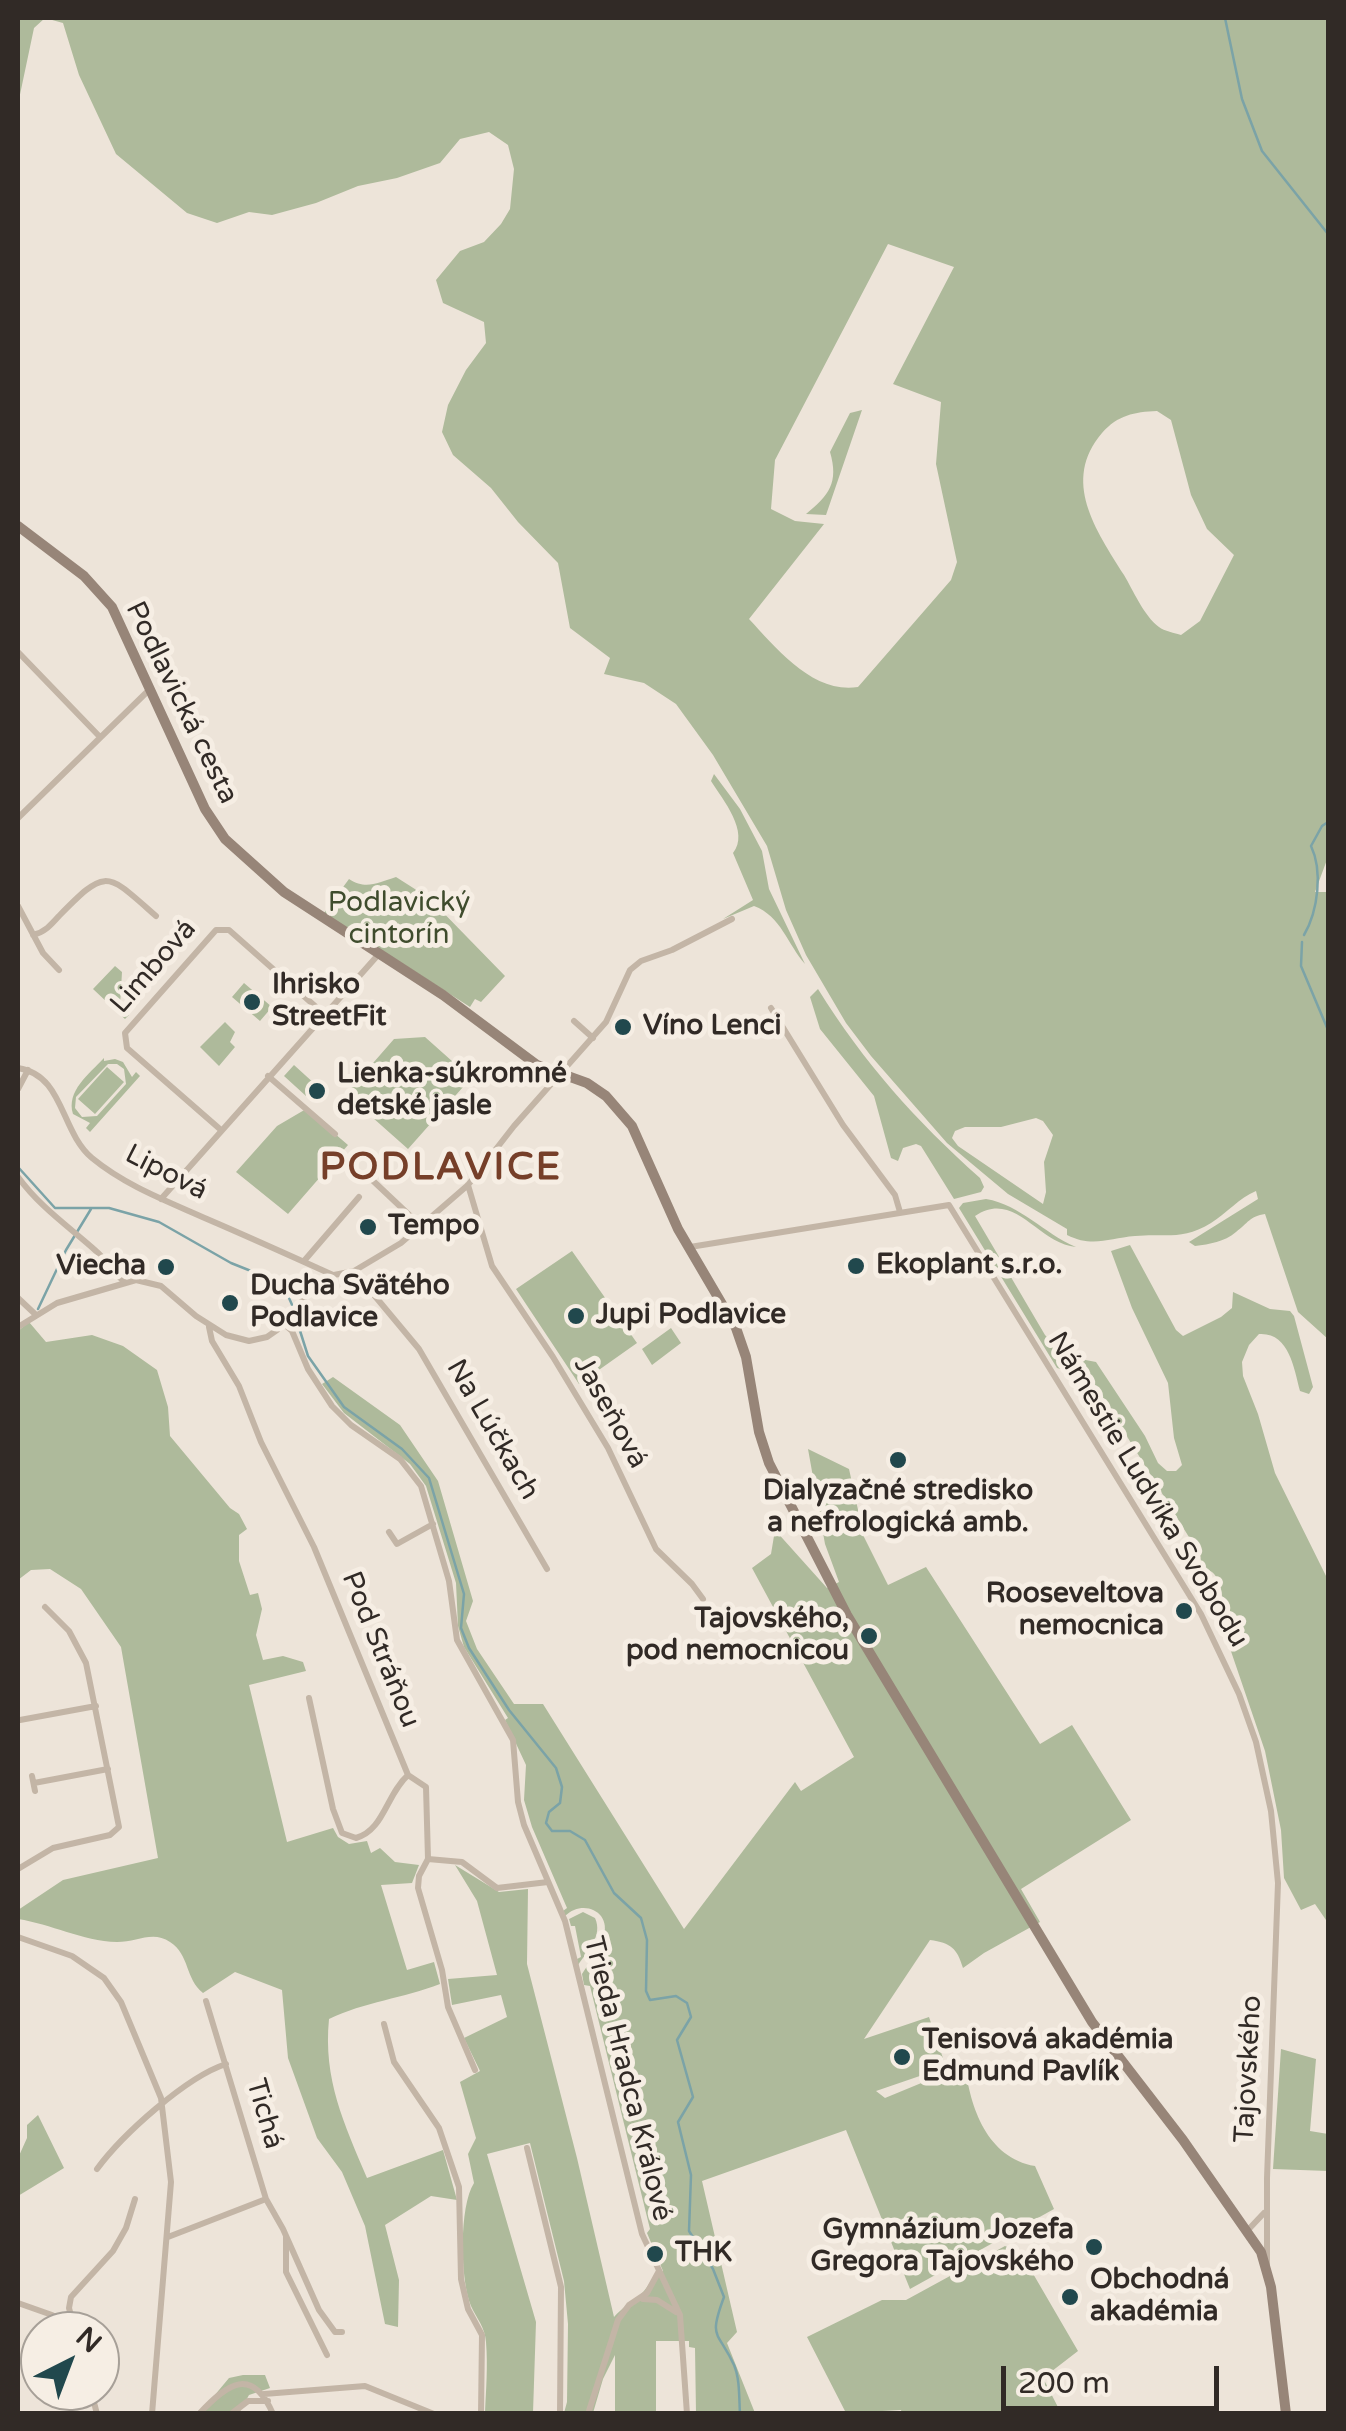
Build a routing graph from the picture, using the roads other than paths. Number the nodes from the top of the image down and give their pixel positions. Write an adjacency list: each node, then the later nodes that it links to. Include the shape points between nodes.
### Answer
1 (18, 526): 3 (main road, Podlavická cesta, via 104,596)
2 (18, 652): 4 (street)
3 (150, 688): 4 (street); 10 (main road, Podlavická cesta, via 204,808 225,839 284,892)
4 (100, 737): 5 (street)
5 (18, 818)
6 (18, 906): 9 (street)
7 (156, 916): 9 (street, via 120,885 101,880)
8 (732, 918): 15 (street, via 630,970)
9 (33, 935): 11 (street)
10 (378, 955): 13 (street); 18 (main road, Podlavická cesta, via 537,1065)
11 (58, 970)
12 (771, 1008): 28 (street, via 843,1125 896,1194)
13 (324, 1014): 19 (street); 21 (street, Limbová, via 229,930 216,930 124,1040)
14 (574, 1021): 15 (street)
15 (593, 1038): 18 (street)
16 (18, 1068): 17 (street)
17 (28, 1070): 20 (street); 27 (street, Lipová, via 51,1089 84,1150)
18 (561, 1074): 25 (street); 30 (main road, Podlavická cesta, via 596,1090 624,1114)
19 (268, 1076): 21 (street); 22 (street)
20 (18, 1088)
21 (220, 1130): 27 (street)
22 (335, 1134)
23 (18, 1177): 34 (street)
24 (368, 1177): 29 (street)
25 (468, 1186): 29 (street); 44 (street, Jaseňová, via 492,1266 600,1436 656,1548)
26 (359, 1196): 31 (street)
27 (162, 1199): 31 (street, Lipová)
28 (900, 1212): 30 (street); 55 (street, Námestie Ludvíka Svobodu, via 949,1205 1201,1614 1250,1722 1268,1788)
29 (422, 1227): 32 (street)
30 (690, 1247): 40 (main road, Podlavická cesta, via 741,1340)
31 (304, 1262): 33 (street, Lipová)
32 (354, 1271): 33 (street); 43 (street, Na Lúčkach, via 419,1349)
33 (334, 1275): 37 (street)
34 (125, 1281): 36 (street); 39 (street, via 161,1286)
35 (18, 1298): 36 (street)
36 (35, 1314): 38 (street)
37 (283, 1323): 39 (street, via 249,1341); 41 (street, Trieda Hradca Králové, via 332,1406 413,1473)
38 (18, 1327)
39 (210, 1327): 50 (street, Pod Stráňou, via 314,1547)
40 (773, 1473): 67 (main road, Tajovského, via 866,1647 1103,2038)
41 (433, 1524): 42 (street, via 398,1545); 54 (street, Trieda Hradca Králové, via 457,1640 508,1728 517,1757 518,1802)
42 (389, 1532)
43 (547, 1569)
44 (703, 1599)
45 (45, 1607): 47 (street, via 82,1650)
46 (310, 1698): 50 (street, via 342,1833 356,1838 372,1831)
47 (96, 1706): 48 (street); 49 (street)
48 (20, 1720)
49 (108, 1769): 51 (street); 53 (street, via 117,1830 53,1848)
50 (408, 1775): 52 (street, Pod Stráňou, via 426,1787)
51 (34, 1784)
52 (428, 1859): 54 (street, via 462,1862 497,1888); 60 (street, via 418,1888 448,2006)
53 (18, 1869)
54 (548, 1882): 71 (street, Trieda Hradca Králové, via 564,1921 642,2234)
55 (1278, 1933): 66 (street, Tajovského)
56 (18, 1938): 61 (street, via 72,1956 104,1978 121,2002)
57 (206, 2000): 59 (street, Tichá)
58 (384, 2024): 83 (street, via 394,2062 438,2128 459,2186 461,2279 482,2334)
59 (226, 2064): 61 (street); 65 (street, Tichá)
60 (474, 2070)
61 (163, 2105): 63 (street); 69 (street)
62 (527, 2148): 84 (street, via 561,2287)
63 (98, 2169)
64 (135, 2198): 73 (street, via 112,2251 70,2300)
65 (266, 2200): 68 (street, Tichá); 69 (street)
66 (1266, 2208): 67 (street); 70 (street, Tajovského)
67 (1248, 2231): 70 (main road, Tajovského)
68 (286, 2236): 75 (street, Tichá, via 319,2310); 76 (street, Tichá, via 286,2272)
69 (168, 2237): 78 (street)
70 (1267, 2266): 87 (main road, Tajovského)
71 (659, 2272): 72 (street); 74 (street, Trieda Hradca Králové)
72 (641, 2299): 74 (street, via 657,2300); 85 (street, via 618,2320)
73 (72, 2311)
74 (680, 2315): 86 (street, Trieda Hradca Králové)
75 (342, 2332)
76 (327, 2355)
77 (266, 2397): 79 (street, via 252,2384 234,2385); 80 (street); 81 (street); 82 (street, via 366,2386)
78 (152, 2414)
79 (199, 2414)
80 (231, 2414)
81 (273, 2414)
82 (434, 2414)
83 (481, 2414)
84 (560, 2414)
85 (588, 2414)
86 (687, 2414)
87 (1286, 2414)

